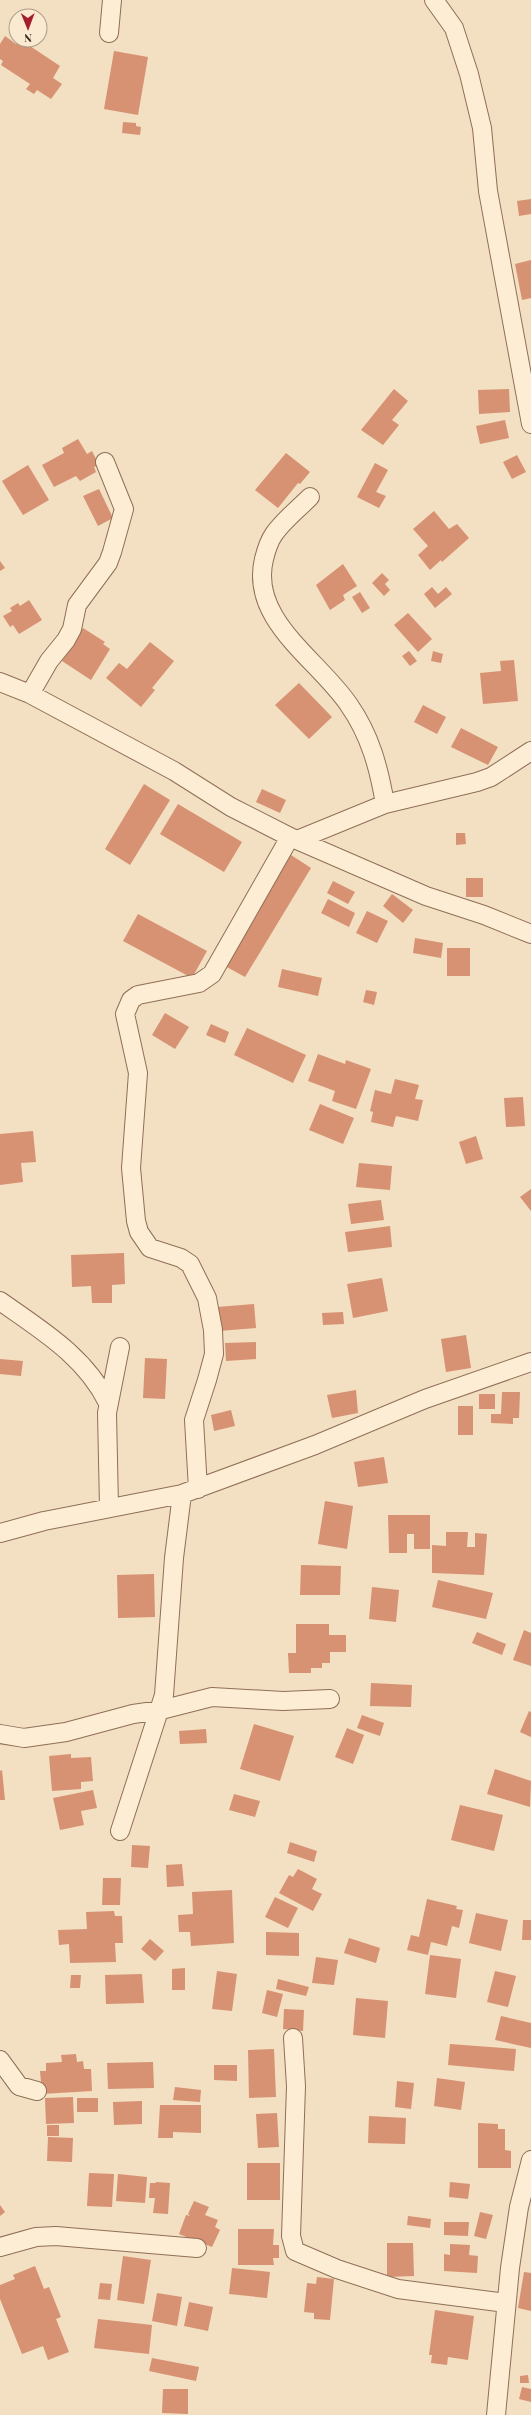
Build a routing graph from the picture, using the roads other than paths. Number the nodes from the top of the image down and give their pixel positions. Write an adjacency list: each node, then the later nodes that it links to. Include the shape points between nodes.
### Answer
1 (112, 0): 3 (street)
2 (434, 0): 4 (street, via 454,28 469,74 482,128 488,191)
3 (109, 33)
4 (531, 424)
5 (105, 462): 8 (street, via 124,509 112,552 108,563 77,605 72,630 49,661)
6 (310, 497): 10 (street, via 274,534 261,572 262,590 270,611 349,704 369,740 379,770)
7 (0, 682): 8 (street)
8 (30, 694): 11 (street, via 174,771 231,807)
9 (531, 751): 10 (street, via 491,777)
10 (385, 804): 11 (street)
11 (293, 838): 12 (street, via 426,896); 17 (street, via 212,974 199,983 138,995 131,1000 125,1014 138,1073 131,1168 139,1232 150,1248 181,1258 190,1264 207,1298 213,1330 214,1354 194,1420)
12 (531, 934)
13 (0, 1301): 16 (street, via 76,1357 99,1385)
14 (120, 1347): 16 (street)
15 (531, 1362): 17 (street)
16 (108, 1403): 18 (street)
17 (190, 1491): 18 (street); 21 (street, via 174,1558 168,1662)
18 (108, 1507): 19 (street)
19 (0, 1533)
20 (330, 1699): 21 (street, via 283,1701 212,1697)
21 (161, 1710): 22 (street, via 133,1714 59,1734 24,1738); 23 (street)
22 (0, 1734)
23 (120, 1831)
24 (293, 2038): 30 (street, via 296,2086 291,2236 295,2251 337,2269 398,2289)
25 (0, 2060): 26 (street, via 20,2086)
26 (37, 2091)
27 (531, 2160): 30 (street, via 519,2207)
28 (0, 2247): 29 (street, via 36,2237 56,2236)
29 (197, 2248)
30 (506, 2303): 31 (street)
31 (496, 2415)

